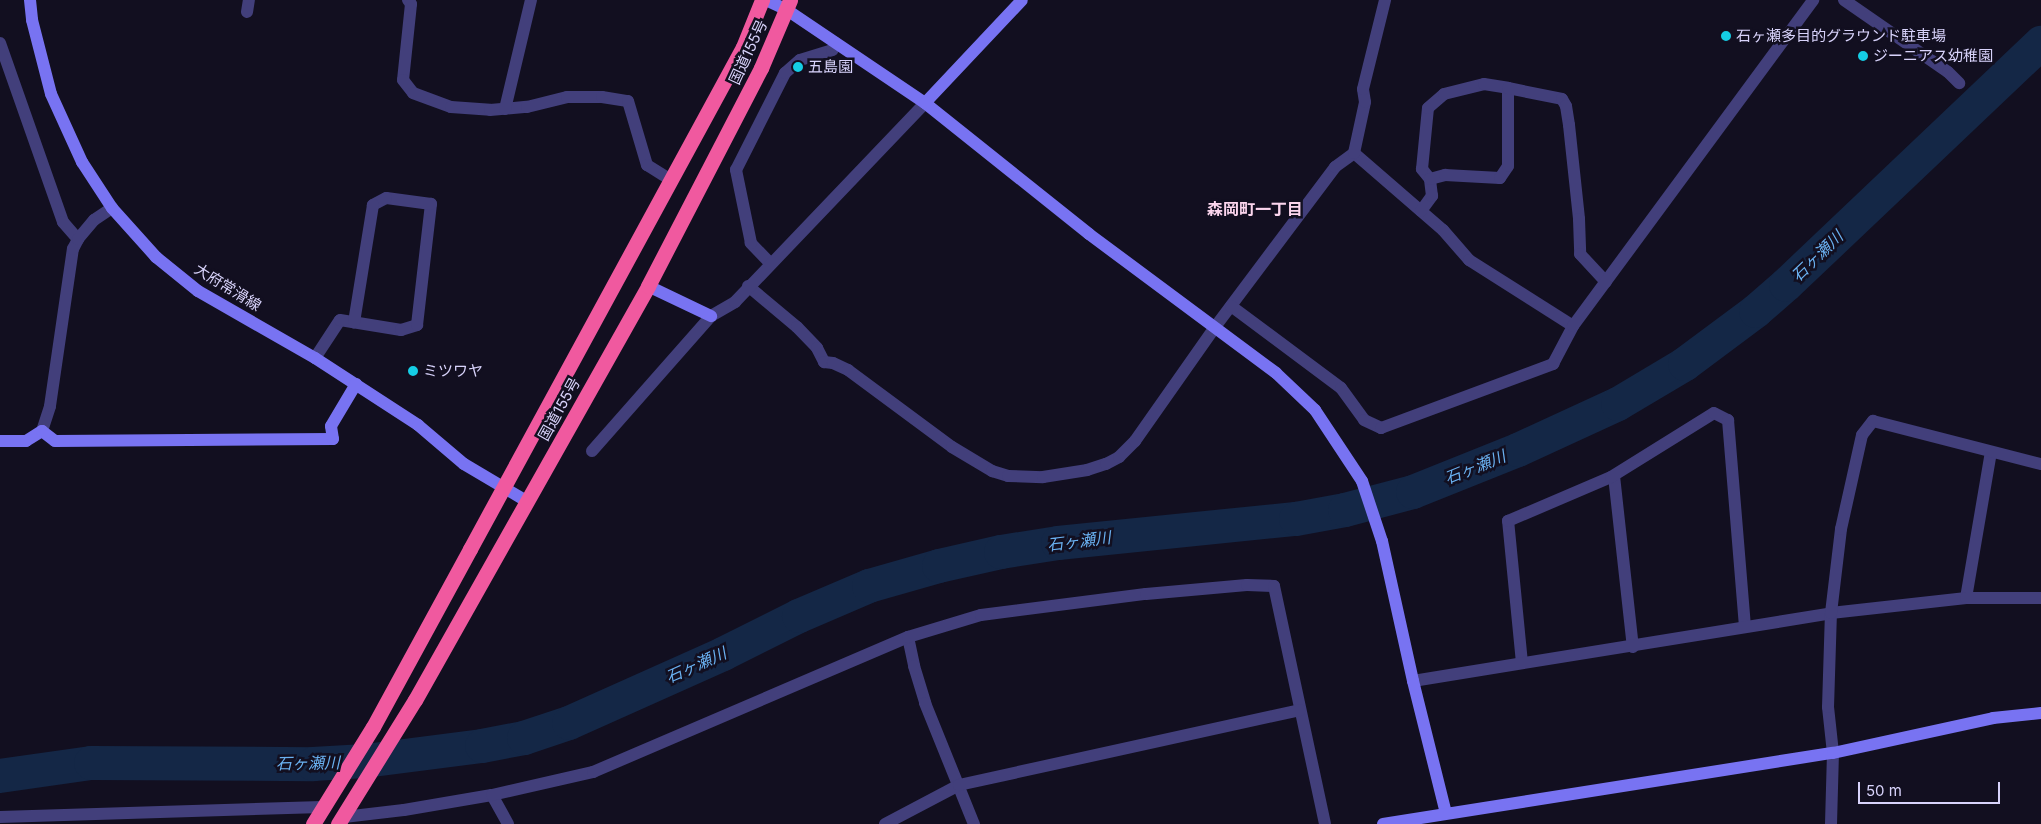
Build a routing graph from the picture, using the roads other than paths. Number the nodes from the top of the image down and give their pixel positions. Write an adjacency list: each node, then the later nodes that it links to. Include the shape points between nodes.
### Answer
1 (30, 0): 20 (street, 大府常滑線, via 51,94 82,162)
2 (408, 0): 16 (street, via 403,80 413,93 451,107)
3 (531, 0): 16 (street)
4 (762, 0): 19 (highway, 国道155号, via 744,47)
5 (766, 0): 10 (street)
6 (1022, 0): 15 (street)
7 (1385, 0): 17 (street, via 1362,89 1364,102)
8 (1813, 0): 24 (street)
9 (1844, 0): 13 (street)
10 (788, 5): 12 (street); 25 (highway, 国道155号, via 761,68)
11 (0, 43): 22 (street, via 63,222)
12 (836, 43): 15 (street); 23 (street, via 832,50 800,60 785,73 736,170 751,243)
13 (1959, 83)
14 (1508, 88): 18 (street, via 1484,84 1444,94 1428,108 1422,169); 18 (street, via 1508,166 1500,178 1445,175); 24 (street, via 1562,99 1566,106 1580,254)
15 (925, 103): 23 (street); 31 (street, via 1089,234)
16 (505, 108): 19 (street, via 527,107 567,97 628,101 647,165)
17 (1354, 153): 21 (street); 27 (street, via 1335,167)
18 (1430, 179): 21 (street, via 1432,196)
19 (671, 180): 40 (highway, 国道155号)
20 (112, 208): 22 (street, via 94,220); 32 (street, 大府常滑線, via 156,257 198,291)
21 (1421, 211): 30 (street, via 1469,260)
22 (78, 238): 34 (street, via 68,272 50,406)
23 (770, 263): 26 (street)
24 (1606, 282): 30 (street)
25 (648, 286): 28 (street); 41 (highway, 国道155号)
26 (748, 286): 28 (street, via 735,302); 31 (street, via 797,327 817,348 824,362 848,370 975,462 1008,476 1044,477 1087,470 1119,457 1135,441)
27 (1231, 306): 30 (street, via 1341,388 1364,420 1381,428 1553,364); 31 (street)
28 (712, 316): 36 (street)
29 (354, 322): 29 (street, via 401,330 417,325 431,204 386,198 374,205); 32 (street, via 340,320)
30 (1573, 326)
31 (1215, 327): 49 (street, via 1276,373 1315,410 1362,481 1382,541)
32 (315, 358): 33 (street, 大府常滑線)
33 (356, 384): 34 (street, via 331,426 333,439 55,441); 40 (street, 大府常滑線, via 418,425 464,464)
34 (42, 431): 35 (street, via 26,441)
35 (0, 441)
36 (592, 451)
37 (1992, 452): 38 (street); 42 (street); 44 (street, via 1873,421 1862,435 1841,529)
38 (2041, 464)
39 (1614, 476): 45 (street, via 1714,413 1728,420); 47 (street); 48 (street, via 1508,521)
40 (504, 487): 41 (street, 大府常滑線); 55 (highway, 国道155号, via 373,726)
41 (528, 502): 58 (highway, 国道155号, via 406,716)
42 (1966, 598): 43 (street); 44 (street)
43 (2041, 598)
44 (1831, 613): 45 (street); 52 (street, via 1828,707)
45 (1745, 626): 47 (street)
46 (908, 638): 50 (street, via 980,615 1146,594 1247,585 1274,586); 53 (street, via 925,703); 54 (street, via 593,772)
47 (1633, 647): 48 (street)
48 (1522, 663): 49 (street)
49 (1413, 681): 57 (street)
50 (1300, 710): 53 (street); 64 (street)
51 (2041, 713): 52 (street, via 1993,718)
52 (1833, 753): 57 (street); 66 (street)
53 (959, 785): 62 (street); 63 (street)
54 (492, 795): 58 (street); 61 (street)
55 (322, 807): 56 (street); 60 (highway, 国道155号)
56 (0, 817)
57 (1446, 818): 65 (street)
58 (341, 820)
59 (304, 824): 60 (street)
60 (313, 824)
61 (508, 824)
62 (885, 824)
63 (974, 824)
64 (1325, 824)
65 (1383, 824)
66 (1831, 824)

